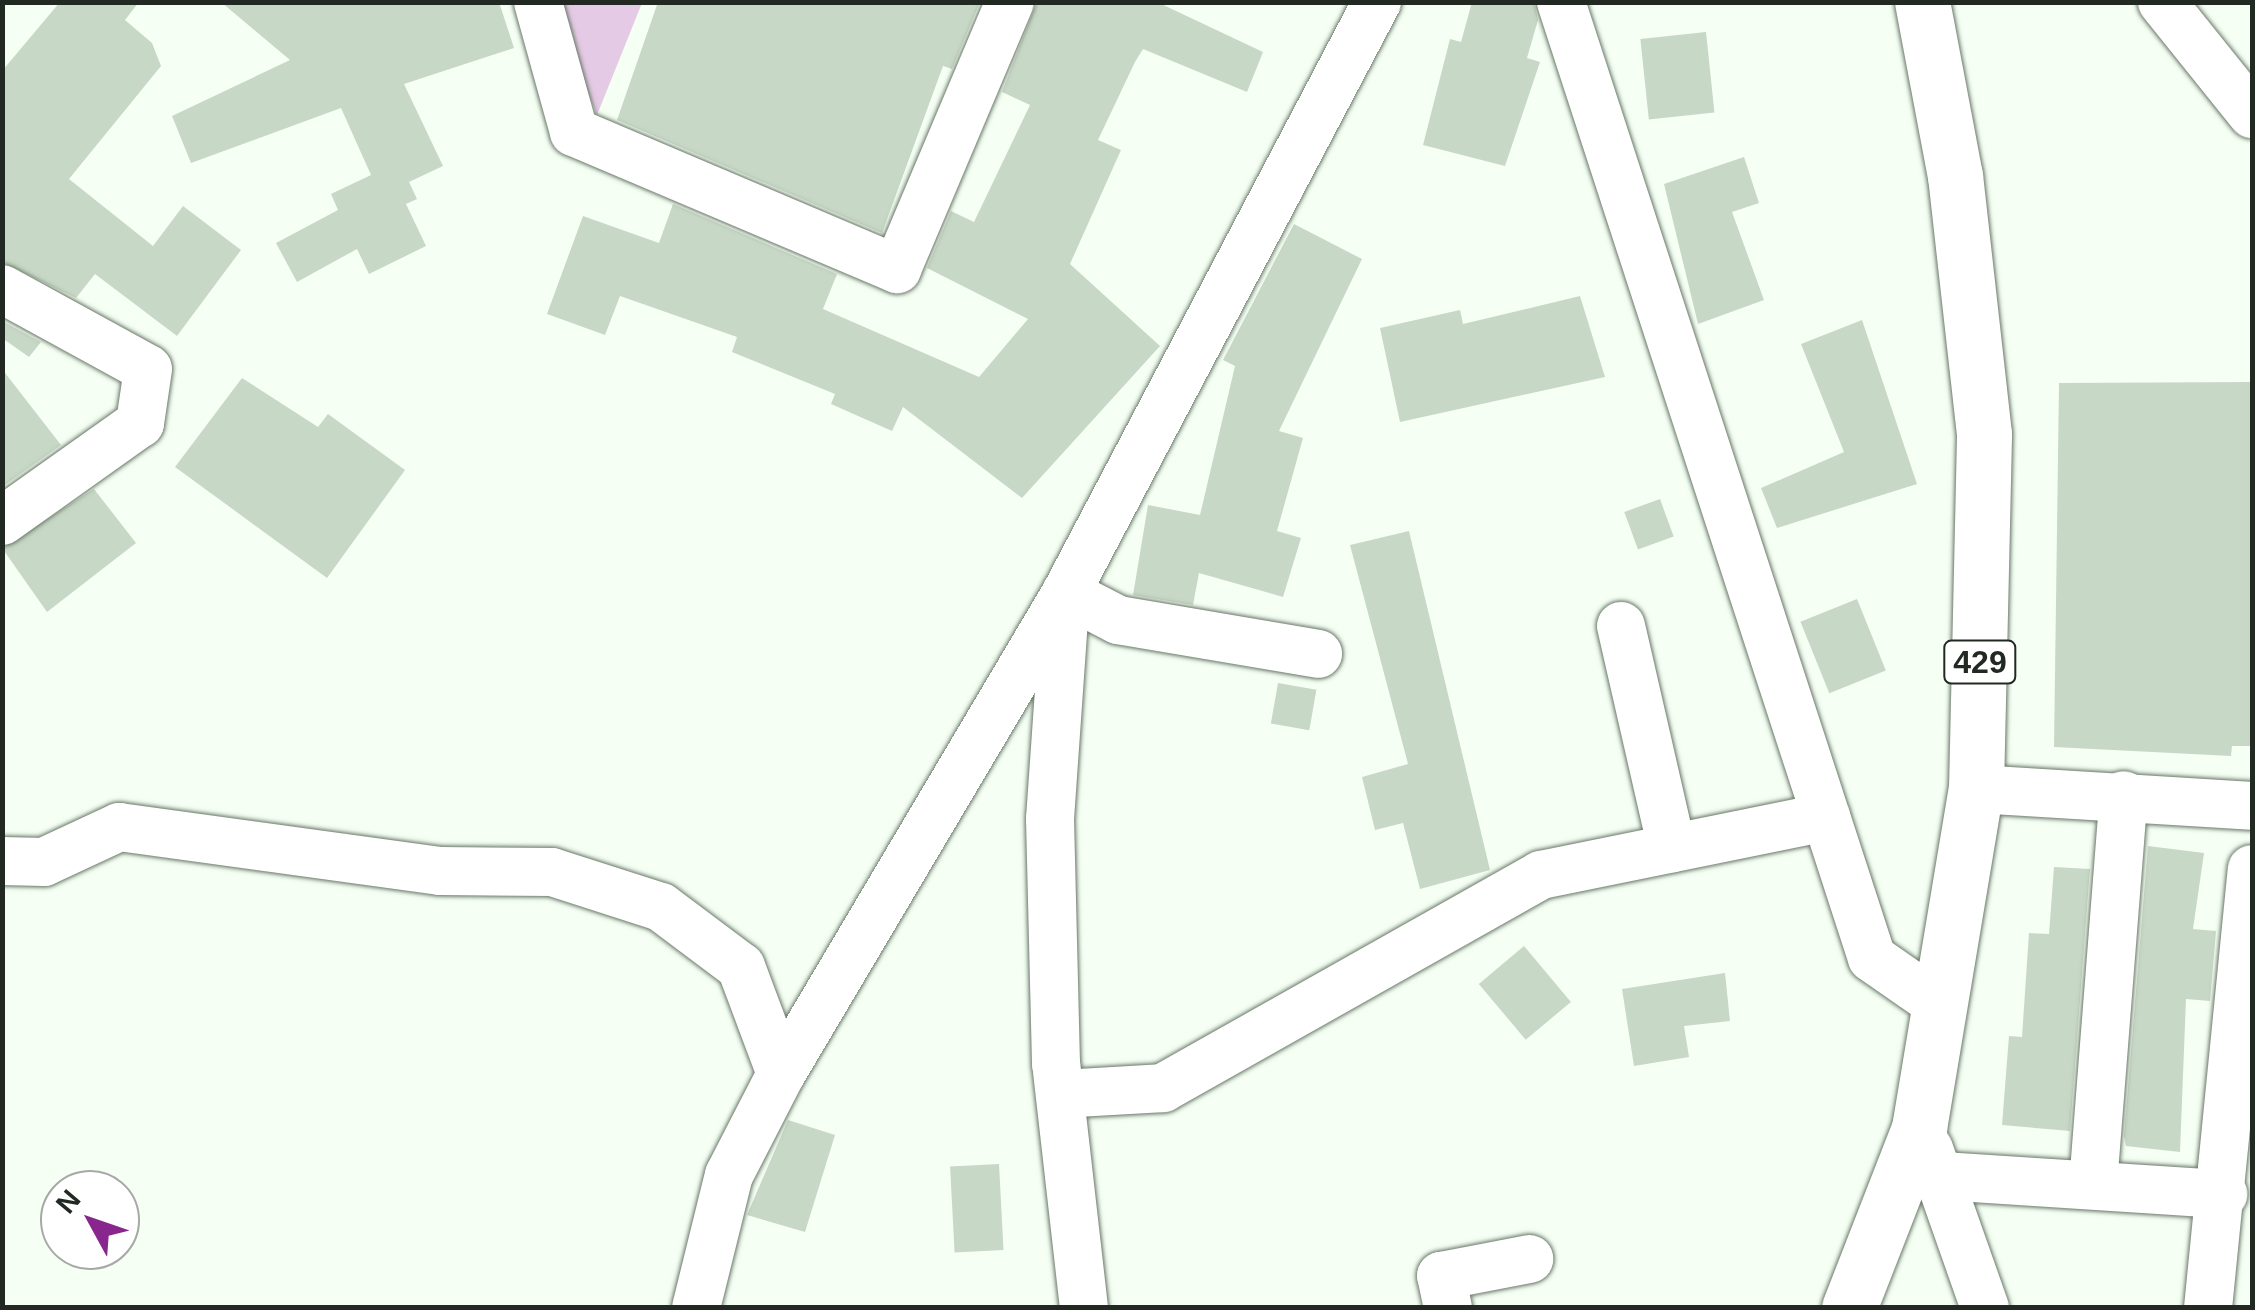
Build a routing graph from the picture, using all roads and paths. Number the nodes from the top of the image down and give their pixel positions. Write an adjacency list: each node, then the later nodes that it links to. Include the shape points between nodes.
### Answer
1 (538, 2): 2 (street, via 574,132 897,269)
2 (1010, 2)
3 (1377, 2): 10 (street)
4 (1560, 2): 16 (street)
5 (1922, 2): 13 (highway, 429, via 1956,176 1984,434)
6 (2162, 2): 7 (street)
7 (2252, 114)
8 (2, 289): 9 (street, via 148,369 140,423)
9 (2, 521)
10 (1066, 593): 12 (street, via 1118,620); 21 (street); 22 (street, via 1050,819)
11 (1621, 626): 17 (street)
12 (1318, 654)
13 (1976, 789): 14 (street); 20 (highway, 429)
14 (2124, 795): 15 (street); 25 (street)
15 (2252, 806)
16 (1826, 817): 17 (street); 20 (street, via 1872,958)
17 (1672, 848): 22 (street, via 1541,875 1163,1088)
18 (2, 861): 21 (street, via 44,862 119,826 440,871 552,872 661,906 741,967)
19 (2252, 869): 26 (street)
20 (1942, 1006): 23 (highway, 429)
21 (781, 1074): 28 (street, via 729,1175)
22 (1060, 1094): 29 (street)
23 (1918, 1128): 24 (street); 31 (highway, 429)
24 (1943, 1176): 25 (street); 32 (street)
25 (2093, 1184): 26 (street)
26 (2223, 1194): 33 (street)
27 (1529, 1260): 30 (street, via 1441,1276)
28 (696, 1308)
29 (1084, 1308)
30 (1448, 1308)
31 (1849, 1308)
32 (1985, 1308)
33 (2208, 1308)

